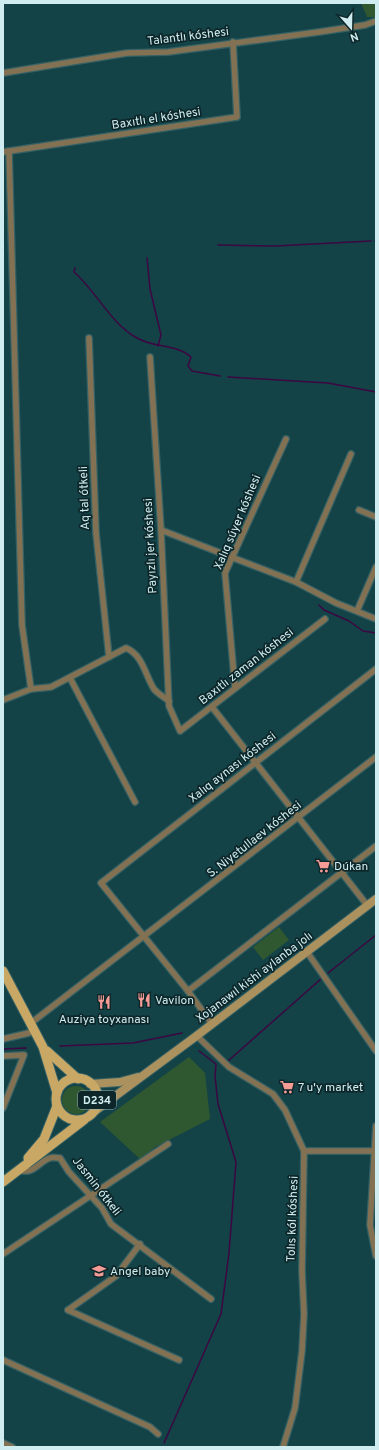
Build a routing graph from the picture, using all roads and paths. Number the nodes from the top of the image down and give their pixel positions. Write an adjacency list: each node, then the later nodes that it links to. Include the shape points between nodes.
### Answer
1 (376, 21): 2 (street, Talantlı kóshesi, via 334,30)
2 (233, 42): 3 (street, Talantlı kóshesi, via 168,52 127,53); 4 (street, Baxıtlı el kóshesi, via 237,117)
3 (3, 73)
4 (9, 151): 5 (street, Baxıtlı el kóshesi); 22 (street, via 22,625)
5 (3, 152)
6 (90, 338): 19 (street, Aq tal ótkeli, via 96,532)
7 (150, 357): 12 (street, Payızlı jer kóshesi)
8 (286, 439): 13 (street, Xalıq súyer kóshesi)
9 (351, 454): 15 (street)
10 (359, 510): 11 (street)
11 (376, 517)
12 (161, 530): 13 (street); 25 (street, Payızlı jer kóshesi)
13 (231, 558): 15 (street); 23 (street, Xalıq súyer kóshesi, via 225,573)
14 (376, 567): 16 (street)
15 (296, 582): 16 (street)
16 (357, 611): 18 (street)
17 (326, 619): 23 (street, Baxıtlı zaman kóshesi)
18 (376, 619)
19 (109, 657): 21 (street); 25 (street, via 126,648 132,650 140,659 155,691)
20 (376, 669): 29 (street, Xalıq aynası kóshesi)
21 (70, 678): 22 (street, via 51,687); 30 (street)
22 (31, 688): 24 (street)
23 (235, 688): 26 (street, Baxıtlı zaman kóshesi)
24 (3, 700)
25 (169, 701): 27 (street, Payızlı jer kóshesi)
26 (212, 707): 27 (street, Baxıtlı zaman kóshesi); 29 (street)
27 (180, 731)
28 (376, 757): 31 (street, S. Niyetullaev kóshesi)
29 (255, 763): 31 (street); 36 (street, Xalıq aynası kóshesi, via 101,883)
30 (135, 802)
31 (299, 818): 33 (street); 36 (street, S. Niyetullaev kóshesi)
32 (376, 846): 33 (street)
33 (341, 873): 35 (street); 39 (street)
34 (376, 898): 35 (main road, Xojanawıl kishi aylanba jolı / D234)
35 (367, 906): 37 (main road, Xojanawıl kishi aylanba jolı / D234)
36 (145, 937): 39 (street); 41 (street, S. Niyetullaev kóshesi)
37 (307, 952): 40 (main road, Xojanawıl kishi aylanba jolı / D234); 45 (street)
38 (3, 971): 41 (main road)
39 (188, 991): 40 (street)
40 (212, 1024): 42 (main road, Xojanawıl kishi aylanba jolı / D234)
41 (32, 1027): 43 (street, S. Niyetullaev kóshesi, via 29,1033); 44 (main road)
42 (197, 1036): 47 (main road, Xojanawıl kishi aylanba jolı / D234); 56 (street, Tolıs kól kóshesi, via 229,1067 273,1094 285,1110)
43 (3, 1039)
44 (43, 1047): 48 (main road); 50 (main road)
45 (376, 1051)
46 (3, 1056): 52 (street, via 24,1055)
47 (146, 1074): 49 (main road, Xojanawıl kishi aylanba jolı / D234, via 120,1082); 53 (main road, Xojanawıl kishi aylanba jolı / D234)
48 (78, 1079): 49 (main road, D234); 50 (main road, D234, via 65,1082)
49 (90, 1084): 53 (main road, D234, via 97,1095 95,1108)
50 (57, 1093): 51 (main road)
51 (57, 1106): 53 (main road, D234, via 64,1116 70,1119 83,1119); 58 (main road, Xojanawıl kishi aylanba jolı / D234, via 44,1139)
52 (3, 1108)
53 (90, 1115): 58 (main road, Xojanawıl kishi aylanba jolı / D234)
54 (376, 1126): 57 (street)
55 (168, 1144): 60 (street)
56 (304, 1151): 57 (street); 70 (street, Tolıs kól kóshesi, via 302,1351 295,1408)
57 (375, 1151): 63 (street, via 370,1225)
58 (19, 1170): 59 (main road, Xojanawıl kishi aylanba jolı / D234); 60 (street, Jasmin ótkeli, via 31,1171 51,1158 60,1158)
59 (3, 1182)
60 (90, 1195): 61 (street, Jasmin ótkeli, via 102,1208 111,1224); 62 (street)
61 (140, 1244): 64 (street, Jasmin ótkeli); 66 (street, via 116,1276 68,1310)
62 (3, 1254)
63 (376, 1256)
64 (211, 1299)
65 (3, 1360): 67 (street, via 150,1427)
66 (179, 1360)
67 (158, 1434)
68 (3, 1443): 69 (street)
69 (12, 1447)
70 (283, 1447)

